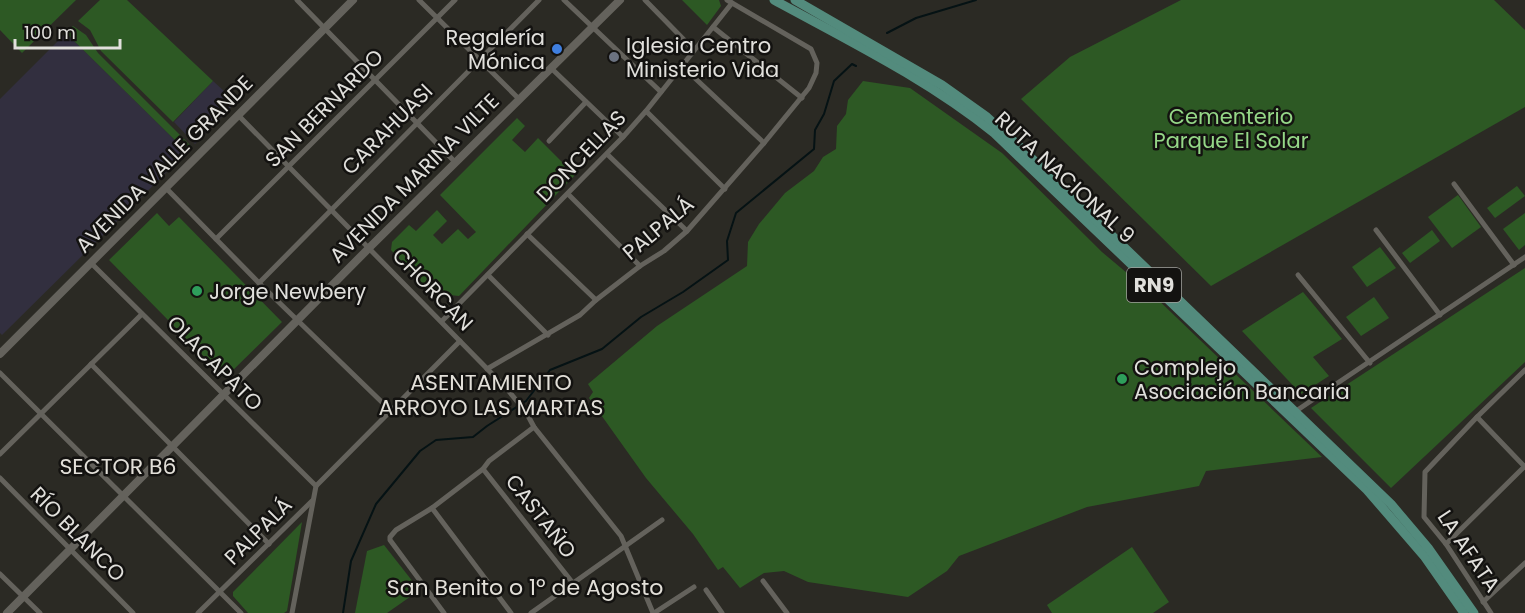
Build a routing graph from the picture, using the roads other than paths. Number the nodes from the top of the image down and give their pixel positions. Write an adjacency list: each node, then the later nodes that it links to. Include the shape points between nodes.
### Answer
1 (297, 0): 15 (street)
2 (353, 0): 15 (street, AVENIDA VALLE GRANDE)
3 (419, 0): 12 (street)
4 (455, 0): 12 (street, SAN BERNARDO)
5 (539, 0): 17 (street, CARAHUASI)
6 (564, 0): 13 (street)
7 (620, 0): 13 (street, AVENIDA MARINA VILTE)
8 (645, 0): 16 (street)
9 (774, 0): 105 (main road, RUTA NACIONAL 9 / RN9, via 901,69 994,133 1367,490 1425,556)
10 (795, 0): 66 (main road, RUTA NACIONAL 9 / RN9, via 942,85 987,117)
11 (729, 1): 14 (street, DONCELLAS); 22 (street, PALPALÁ, via 811,49 817,63 816,73)
12 (436, 18): 17 (street); 20 (street, SAN BERNARDO)
13 (593, 27): 19 (street, AVENIDA MARINA VILTE); 21 (street)
14 (712, 27): 16 (street, DONCELLAS); 22 (street)
15 (325, 28): 20 (street); 26 (street, AVENIDA VALLE GRANDE)
16 (694, 50): 18 (street, DONCELLAS)
17 (479, 60): 23 (street); 27 (street, CARAHUASI)
18 (681, 66): 21 (street, DONCELLAS); 30 (street)
19 (551, 68): 23 (street, AVENIDA MARINA VILTE); 24 (street)
20 (375, 80): 27 (street); 33 (street, SAN BERNARDO)
21 (661, 92): 25 (street, DONCELLAS)
22 (802, 98): 30 (street, PALPALÁ)
23 (519, 99): 32 (street, AVENIDA MARINA VILTE)
24 (586, 102): 28 (street); 29 (street)
25 (646, 111): 28 (street, DONCELLAS); 36 (street)
26 (238, 115): 33 (street, CHORCAN); 35 (street, AVENIDA VALLE GRANDE)
27 (416, 123): 32 (street); 38 (street, CARAHUASI)
28 (623, 137): 31 (street, DONCELLAS)
29 (549, 141)
30 (764, 144): 36 (street, PALPALÁ)
31 (607, 154): 37 (street, DONCELLAS); 40 (street)
32 (455, 162): 43 (street, AVENIDA MARINA VILTE)
33 (289, 166): 38 (street, CHORCAN); 42 (street, SAN BERNARDO)
34 (1454, 184): 46 (street)
35 (165, 187): 42 (street); 45 (street, AVENIDA VALLE GRANDE)
36 (725, 189): 40 (street, PALPALÁ)
37 (568, 194): 41 (street, DONCELLAS); 47 (street)
38 (332, 208): 43 (street, CHORCAN); 50 (street, CARAHUASI)
39 (1376, 230): 53 (street)
40 (687, 231): 47 (street, PALPALÁ)
41 (527, 234): 48 (street, DONCELLAS); 51 (street)
42 (216, 239): 50 (street)
43 (370, 247): 54 (street, AVENIDA MARINA VILTE); 55 (street, CHORCAN)
44 (1525, 257): 46 (street)
45 (91, 263): 52 (street, OLACAPATO); 58 (street, AVENIDA VALLE GRANDE)
46 (1514, 265): 53 (street)
47 (640, 266): 51 (street, PALPALÁ)
48 (488, 275): 55 (street, DONCELLAS); 56 (street)
49 (1298, 275): 59 (street)
50 (259, 282): 54 (street)
51 (596, 300): 56 (street, PALPALÁ)
52 (142, 314): 60 (street); 64 (street, OLACAPATO)
53 (1440, 315): 59 (street)
54 (297, 320): 64 (street, AVENIDA MARINA VILTE); 65 (street)
55 (442, 321): 57 (street, CHORCAN)
56 (548, 335): 61 (street, PALPALÁ)
57 (460, 341): 61 (street, CHORCAN); 65 (street, PALPALÁ)
58 (2, 349)
59 (1370, 363): 66 (street)
60 (91, 364): 67 (street); 70 (street)
61 (487, 369): 69 (street, CHORCAN, via 526,412)
62 (1525, 370): 68 (street)
63 (0, 373): 67 (street)
64 (223, 396): 70 (street, AVENIDA MARINA VILTE); 75 (street, OLACAPATO)
65 (390, 410): 75 (street, PALPALÁ)
66 (1296, 411): 106 (main road, RUTA NACIONAL 9 / RN9, via 1391,504)
67 (41, 413): 71 (street); 76 (street)
68 (1477, 417): 72 (street); 81 (street, LA AFATA, via 1425,472 1424,517)
69 (534, 427): 73 (street, via 489,460); 82 (street, CHORCAN)
70 (173, 446): 76 (street, AVENIDA MARINA VILTE); 80 (street)
71 (0, 454)
72 (1525, 466): 81 (street)
73 (483, 469): 78 (street); 87 (street, CASTAÑO)
74 (0, 478): 83 (street, RÍO BLANCO)
75 (316, 486): 77 (street, PALPALÁ)
76 (123, 496): 83 (street, AVENIDA MARINA VILTE); 90 (street)
77 (313, 500): 80 (street, PALPALÁ); 98 (street)
78 (432, 508): 99 (street, via 396,530 390,540); 100 (street)
79 (662, 520): 82 (street)
80 (269, 544): 90 (street, PALPALÁ)
81 (1446, 544): 92 (street, LA AFATA)
82 (625, 545): 87 (street); 102 (street, CHORCAN)
83 (70, 550): 91 (street, AVENIDA MARINA VILTE); 95 (street, RÍO BLANCO)
84 (1525, 563): 92 (street)
85 (0, 574): 91 (street)
86 (763, 581): 104 (street)
87 (572, 582): 101 (street)
88 (694, 587): 102 (street)
89 (706, 590): 103 (street)
90 (220, 592): 96 (street, PALPALÁ); 97 (street)
91 (23, 597): 93 (street, AVENIDA MARINA VILTE); 94 (street)
92 (1483, 602): 107 (street, LA AFATA)
93 (7, 613)
94 (40, 613)
95 (133, 613)
96 (198, 613)
97 (241, 613)
98 (292, 613)
99 (444, 613)
100 (511, 613)
101 (531, 613)
102 (653, 613)
103 (722, 613)
104 (787, 613)
105 (1464, 613)
106 (1474, 613)
107 (1491, 613)

